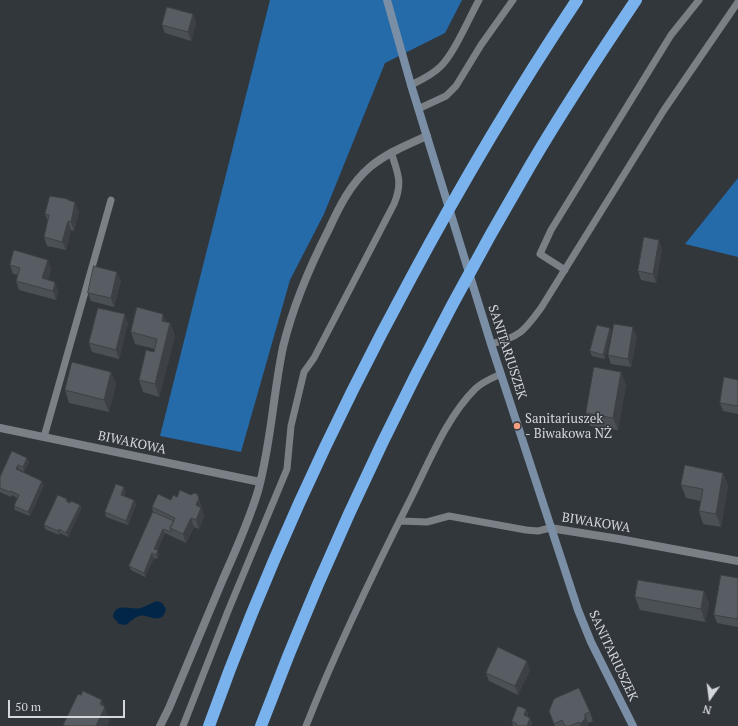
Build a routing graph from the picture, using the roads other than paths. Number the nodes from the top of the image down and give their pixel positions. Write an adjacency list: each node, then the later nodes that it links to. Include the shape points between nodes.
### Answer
1 (387, 0): 8 (street, SANITARIUSZEK)
2 (479, 0): 8 (lane, via 440,67)
3 (513, 0): 9 (lane, via 456,86 446,96)
4 (577, 0): 24 (highway, via 461,187 375,345 320,458 264,583)
5 (636, 0): 25 (highway, via 530,165 418,370 325,567)
6 (698, 0): 13 (lane, via 671,35 551,230 540,254)
7 (738, 2): 13 (lane, via 664,110)
8 (411, 85): 9 (street, SANITARIUSZEK)
9 (418, 109): 10 (street, SANITARIUSZEK)
10 (427, 136): 11 (street); 14 (street, SANITARIUSZEK)
11 (391, 152): 18 (street, via 361,176 345,198 305,280 284,347); 23 (lane, via 399,178 399,192 304,372 291,426 287,469)
12 (111, 200): 17 (lane)
13 (565, 270): 14 (lane, via 527,327 508,340)
14 (491, 344): 15 (street, SANITARIUSZEK)
15 (501, 374): 19 (lane, via 476,388 461,406 441,437); 20 (street, SANITARIUSZEK)
16 (0, 428): 17 (street, BIWAKOWA)
17 (44, 437): 18 (street, BIWAKOWA)
18 (260, 482): 22 (street, via 234,554)
19 (400, 520): 20 (lane, BIWAKOWA, via 427,522 449,516 526,530); 26 (lane, via 322,685)
20 (550, 528): 21 (street, BIWAKOWA); 27 (street, SANITARIUSZEK, via 591,642)
21 (738, 561)
22 (160, 726)
23 (183, 726)
24 (209, 726)
25 (261, 726)
26 (306, 726)
27 (632, 726)

